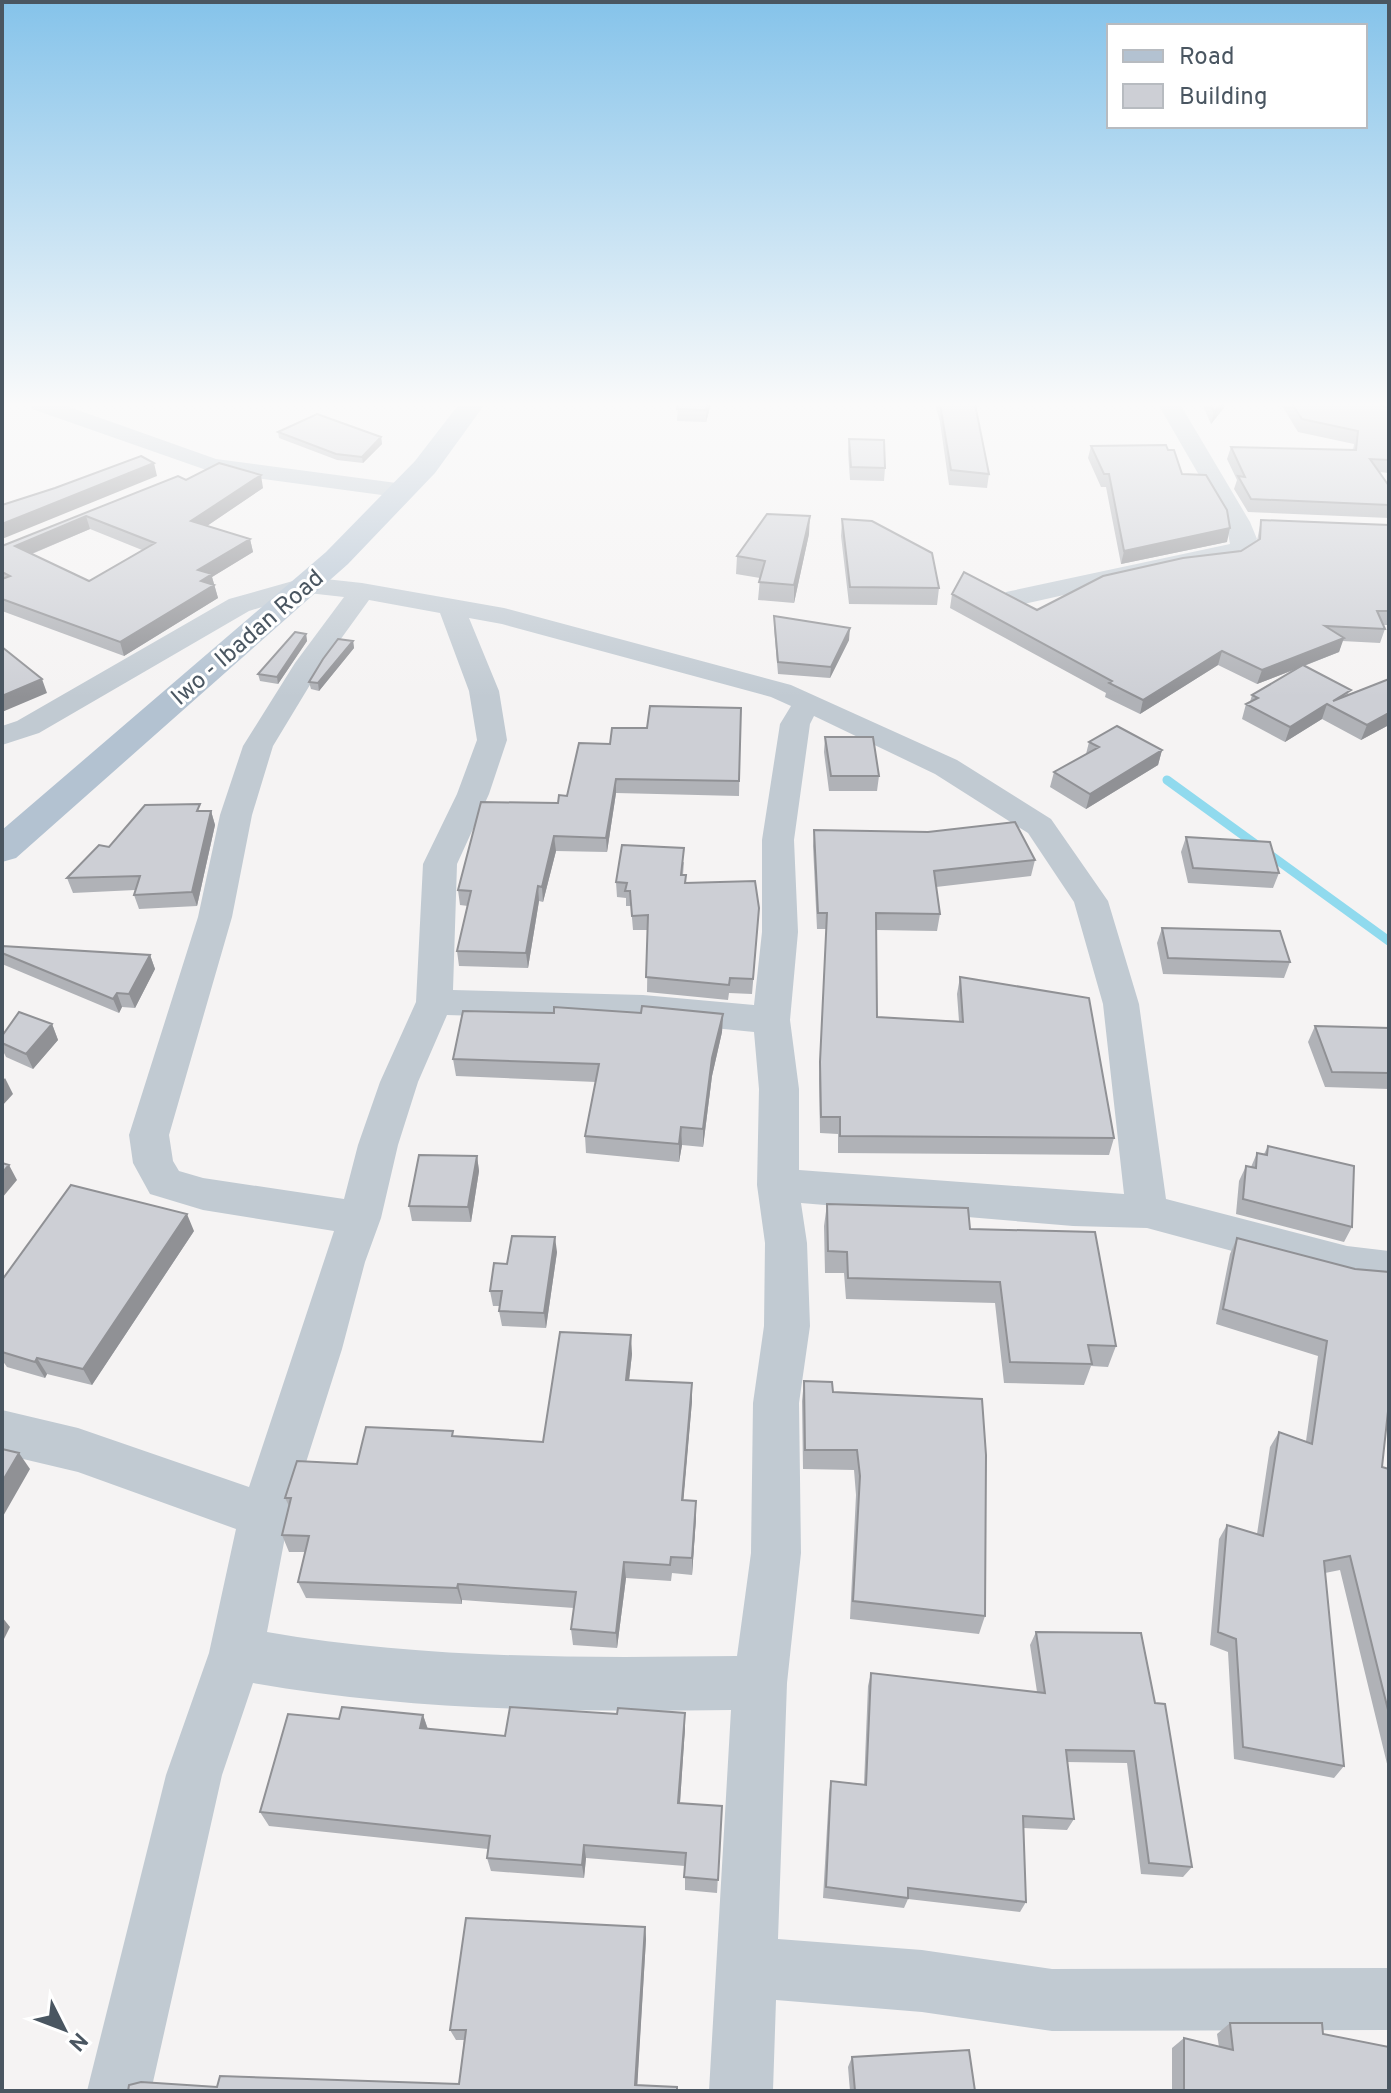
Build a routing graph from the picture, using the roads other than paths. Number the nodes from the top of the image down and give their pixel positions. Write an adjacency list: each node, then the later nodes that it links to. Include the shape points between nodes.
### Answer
1 (393, 502): 5 (main road, Iwo - Ibadan Road)
2 (1226, 502): 3 (street)
3 (1238, 522): 4 (street); 7 (street, via 1242,548 1228,554)
4 (1268, 523)
5 (307, 585): 6 (street); 10 (street, via 239,605 28,727); 11 (main road, Iwo - Ibadan Road)
6 (362, 591): 8 (street); 16 (street, via 258,746 236,815 215,917 149,1135 153,1163 165,1183 203,1194)
7 (1015, 598)
8 (451, 607): 9 (street, via 504,616); 12 (street, via 484,691 492,740 440,864)
9 (808, 702): 13 (street, via 795,724 778,840 780,932); 15 (street, via 946,767 1040,826 1091,901 1121,1004)
10 (2, 736)
11 (2, 850)
12 (434, 1002): 13 (street, via 643,1008); 16 (street, via 391,1107)
13 (771, 1020): 14 (street, via 779,1089)
14 (778, 1185): 15 (street); 21 (street, via 786,1243 787,1326 776,1403 776,1553)
15 (1147, 1211): 17 (street, via 1333,1261)
16 (360, 1218): 19 (street)
17 (1389, 1269)
18 (2, 1432): 19 (street, via 78,1450)
19 (264, 1516): 20 (street)
20 (236, 1653): 21 (street, via 369,1675 581,1685); 24 (street, via 194,1775)
21 (760, 1683): 22 (street)
22 (747, 1967): 23 (street, via 922,1981 1052,2000); 25 (street)
23 (1389, 1999)
24 (119, 2091)
25 (741, 2091)

